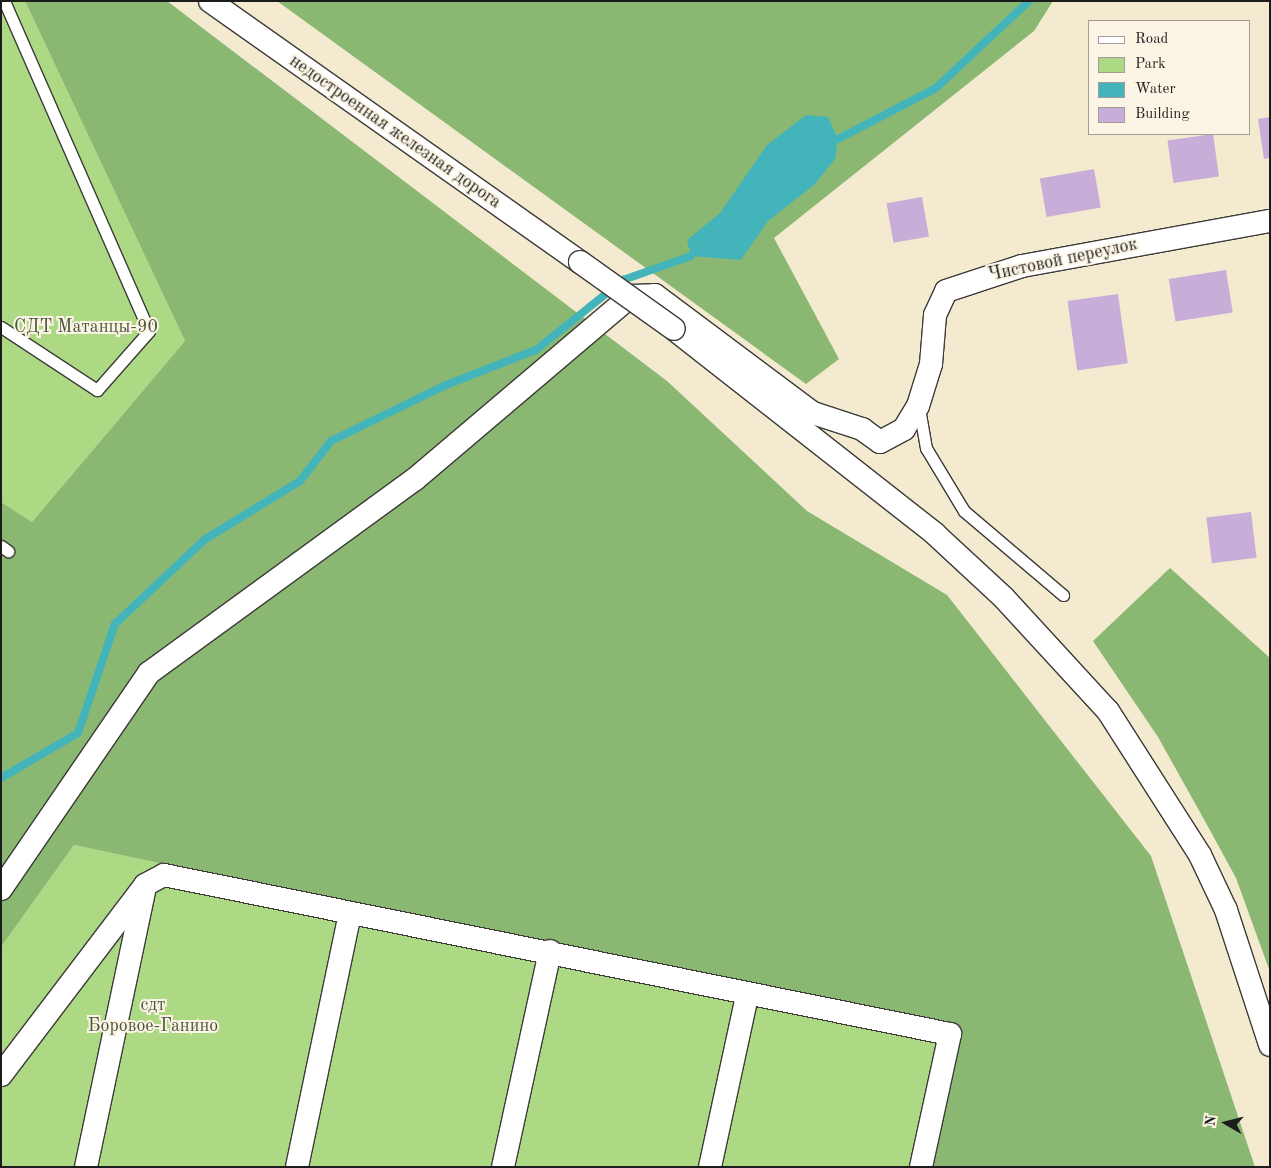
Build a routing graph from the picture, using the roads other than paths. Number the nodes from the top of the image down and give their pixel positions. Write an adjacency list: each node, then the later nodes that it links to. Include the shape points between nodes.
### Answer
1 (4, 1): 4 (lane, via 149,331 97,390)
2 (210, 1): 12 (street, недостроенная железная дорога, bridge, via 674,329 935,534 1004,598 1108,711 1200,855 1226,910)
3 (1270, 222): 5 (street, Чистовой переулок, via 1022,266 946,291 935,315 930,364)
4 (1, 327)
5 (918, 406): 6 (lane, via 926,448 964,511); 8 (street, Чистовой переулок, via 904,429 880,442 862,429 813,413 655,295 631,296 414,480 149,673)
6 (1063, 595)
7 (145, 885): 9 (street, via 164,874); 13 (street); 14 (street)
8 (1, 890)
9 (350, 914): 10 (street); 15 (street)
10 (550, 951): 11 (street); 16 (street)
11 (747, 996): 17 (street); 18 (street, via 950,1034)
12 (1270, 1045)
13 (1, 1075)
14 (86, 1167)
15 (297, 1167)
16 (503, 1167)
17 (710, 1167)
18 (921, 1167)

